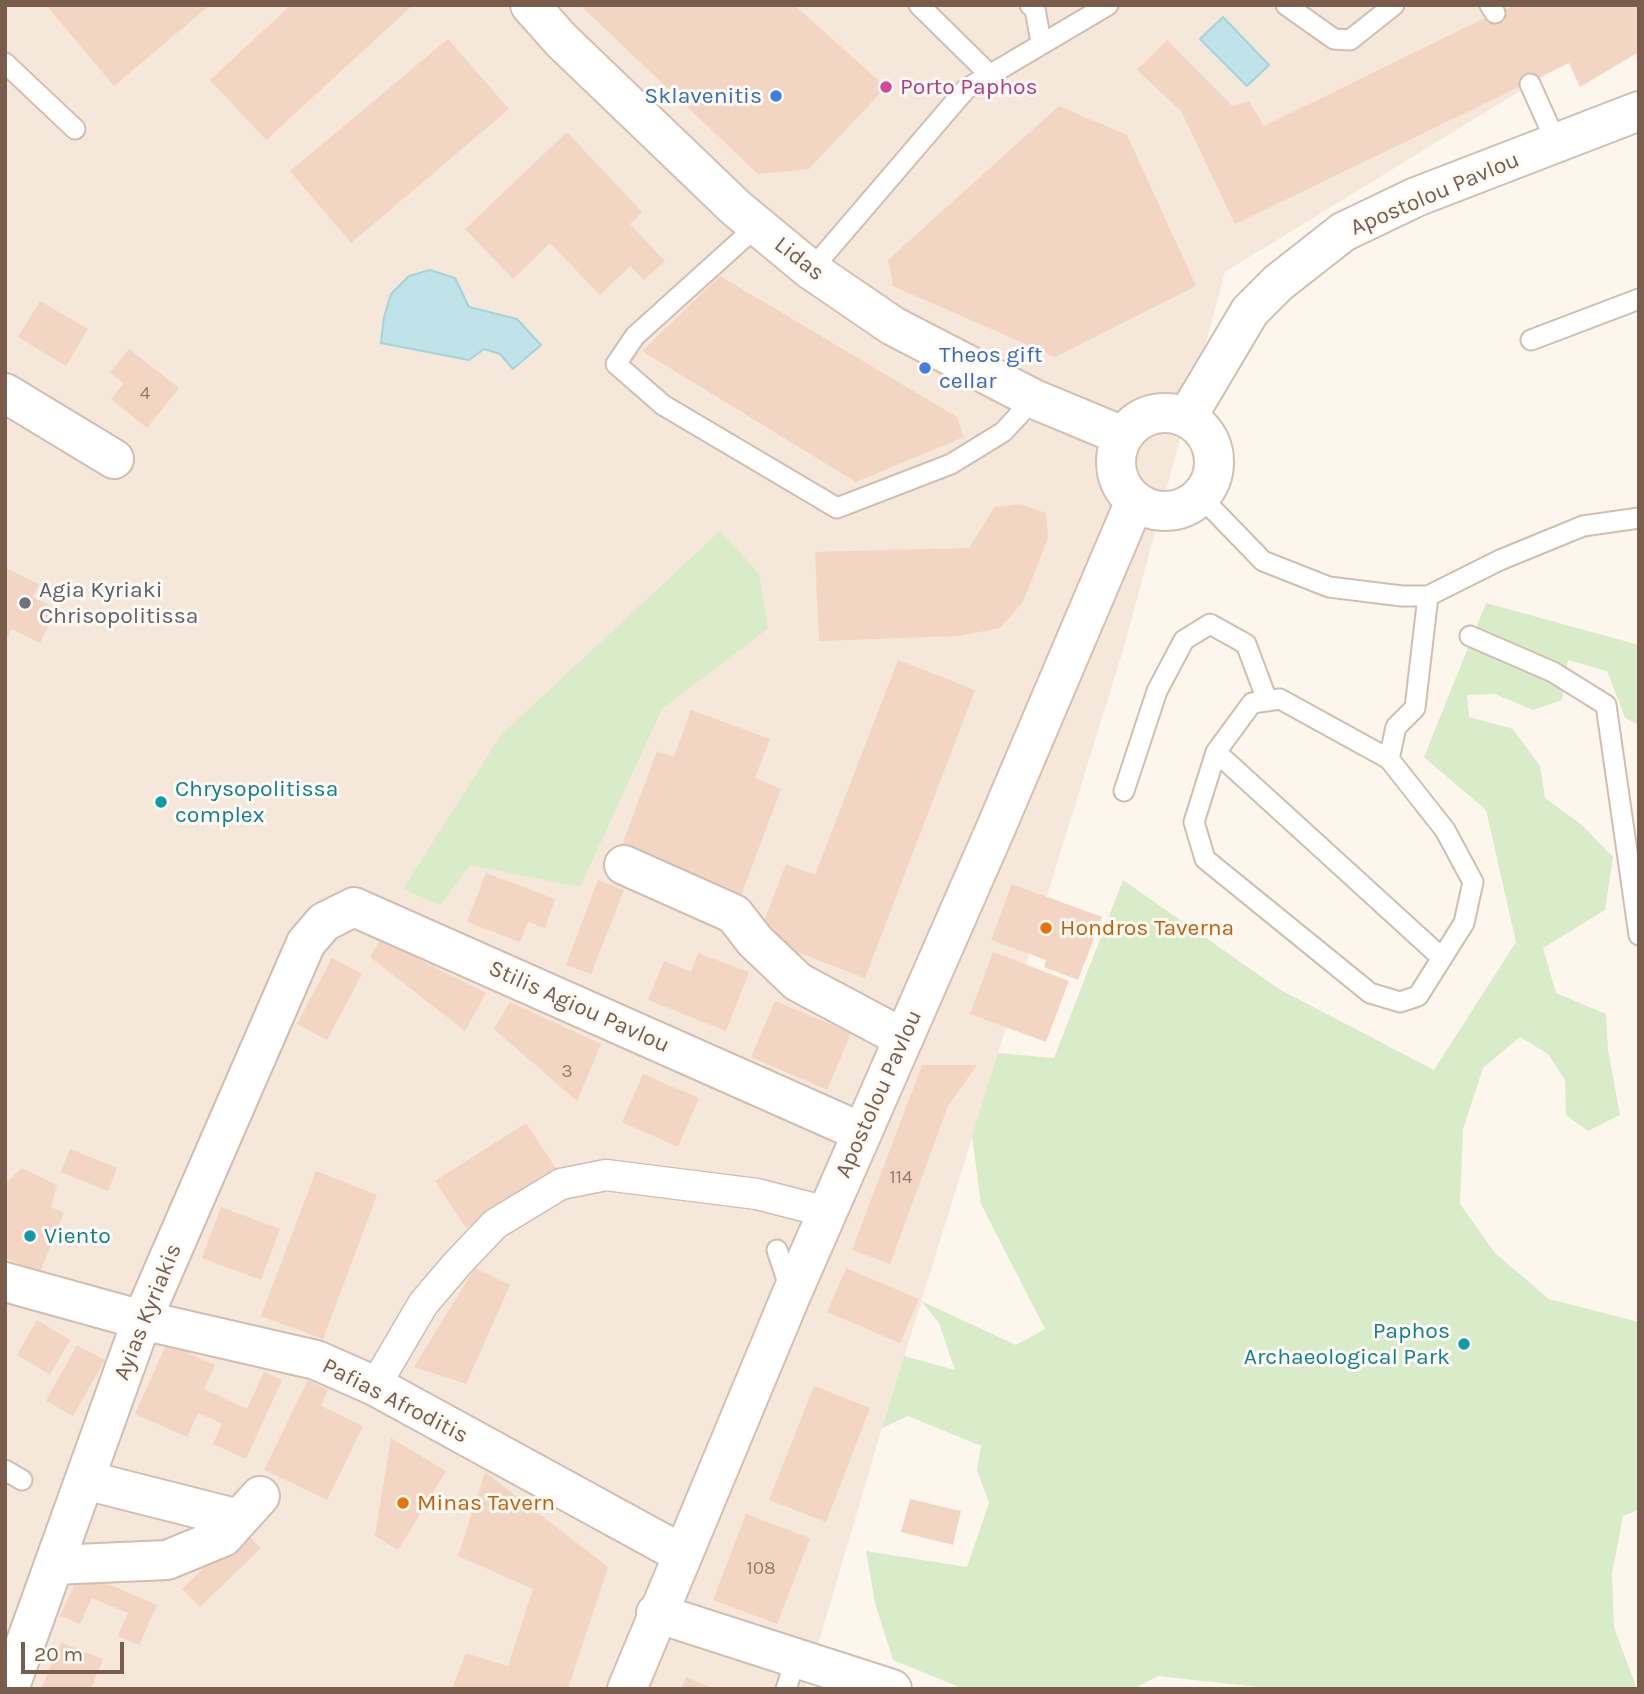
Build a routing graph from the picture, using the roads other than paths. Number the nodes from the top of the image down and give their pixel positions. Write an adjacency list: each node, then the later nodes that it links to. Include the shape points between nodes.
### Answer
1 (530, 5): 14 (street, Lidas)
2 (919, 5): 9 (lane)
3 (1030, 5): 7 (lane, via 1035,9)
4 (1108, 5): 7 (lane)
5 (1286, 5): 6 (lane, via 1327,35 1350,40)
6 (1394, 5)
7 (1041, 42): 9 (lane)
8 (5, 63): 12 (lane)
9 (988, 73): 15 (lane, via 952,103)
10 (1530, 84): 13 (lane)
11 (1639, 111): 13 (street, Apostolou Pavlou)
12 (75, 130)
13 (1557, 144): 20 (street, Apostolou Pavlou, via 1416,197 1343,232 1250,311)
14 (757, 226): 15 (street, Lidas); 19 (lane, via 635,336 616,364 663,405 837,508 951,464 1003,432)
15 (811, 270): 19 (street, Lidas, via 893,326)
16 (1639, 299): 17 (lane)
17 (1531, 340)
18 (5, 393): 22 (street)
19 (1034, 399): 21 (street, Lidas)
20 (1187, 417): 21 (street, via 1149,415); 23 (street, via 1207,436 1215,461 1214,474)
21 (1123, 436): 24 (street, via 1116,464 1118,478)
22 (114, 459)
23 (1201, 497): 24 (street, via 1175,511); 26 (lane, via 1263,561 1329,587)
24 (1135, 501): 36 (street, Apostolou Pavlou)
25 (1639, 518): 26 (lane, via 1583,526)
26 (1428, 596): 30 (lane, via 1415,708 1396,727)
27 (1469, 636): 33 (lane, via 1553,672 1606,705)
28 (1266, 700): 29 (lane, via 1251,703); 30 (lane, via 1280,699); 31 (lane, via 1246,644 1210,624 1184,640 1157,691)
29 (1216, 752): 35 (lane); 35 (lane, via 1194,822 1205,859 1370,993 1400,1002 1418,996)
30 (1389, 759): 35 (lane, via 1445,830 1473,882 1464,923)
31 (1124, 791)
32 (624, 865): 36 (street, via 734,914 798,982)
33 (1639, 935)
34 (306, 943): 37 (street, Stilis Agiou Pavlou, via 324,922 354,907); 42 (street, Ayias Kyriakis)
35 (1442, 958)
36 (903, 1038): 37 (street, Apostolou Pavlou)
37 (861, 1132): 38 (street, Apostolou Pavlou)
38 (827, 1212): 41 (street, Apostolou Pavlou); 43 (street, via 757,1194 606,1175 561,1184 495,1224 457,1264 423,1304)
39 (776, 1250): 41 (lane)
40 (5, 1282): 42 (street, Pafias Afroditis)
41 (792, 1293): 45 (street, Apostolou Pavlou)
42 (142, 1320): 43 (street, Pafias Afroditis, via 316,1360); 44 (street, Ayias Kyriakis)
43 (375, 1386): 45 (street, Pafias Afroditis)
44 (85, 1480): 46 (street, Ayias Kyriakis); 46 (street, via 250,1507 223,1537 167,1560)
45 (682, 1554): 47 (street, Apostolou Pavlou)
46 (54, 1565): 49 (street, Ayias Kyriakis)
47 (656, 1613): 48 (street); 50 (street, Apostolou Pavlou)
48 (791, 1673): 51 (street)
49 (9, 1689)
50 (627, 1689)
51 (892, 1689)

